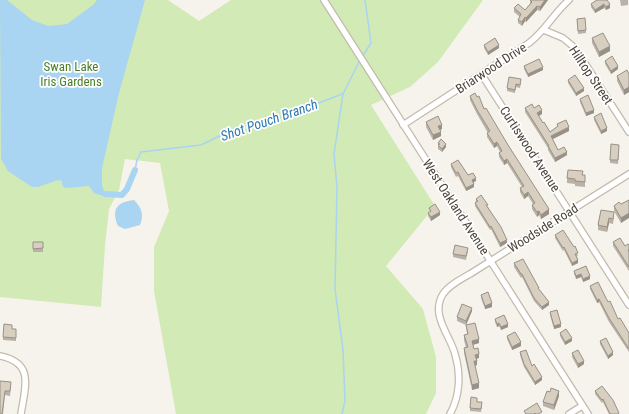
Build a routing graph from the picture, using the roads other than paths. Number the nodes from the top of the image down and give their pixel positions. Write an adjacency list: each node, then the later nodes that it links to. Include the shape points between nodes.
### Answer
1 (324, 0): 5 (street, West Oakland Avenue)
2 (569, 0): 3 (street, Briarwood Drive)
3 (544, 30): 4 (street, Briarwood Drive); 6 (street, Hilltop Street, via 563,38 575,48)
4 (482, 75): 5 (street, Briarwood Drive); 8 (street, Curtiswood Avenue)
5 (403, 125): 9 (street, West Oakland Avenue)
6 (629, 132)
7 (629, 174): 8 (street, Woodside Road)
8 (570, 212): 9 (street, Woodside Road); 10 (street, Curtiswood Avenue)
9 (491, 261): 12 (street, West Oakland Avenue); 14 (street, Woodside Road, via 447,290 440,302 440,321 452,344 458,371 457,396)
10 (629, 305)
11 (0, 356): 13 (street, via 15,360 26,373)
12 (582, 406): 15 (street); 16 (street, West Oakland Avenue)
13 (21, 414)
14 (450, 414)
15 (569, 414)
16 (588, 414)

